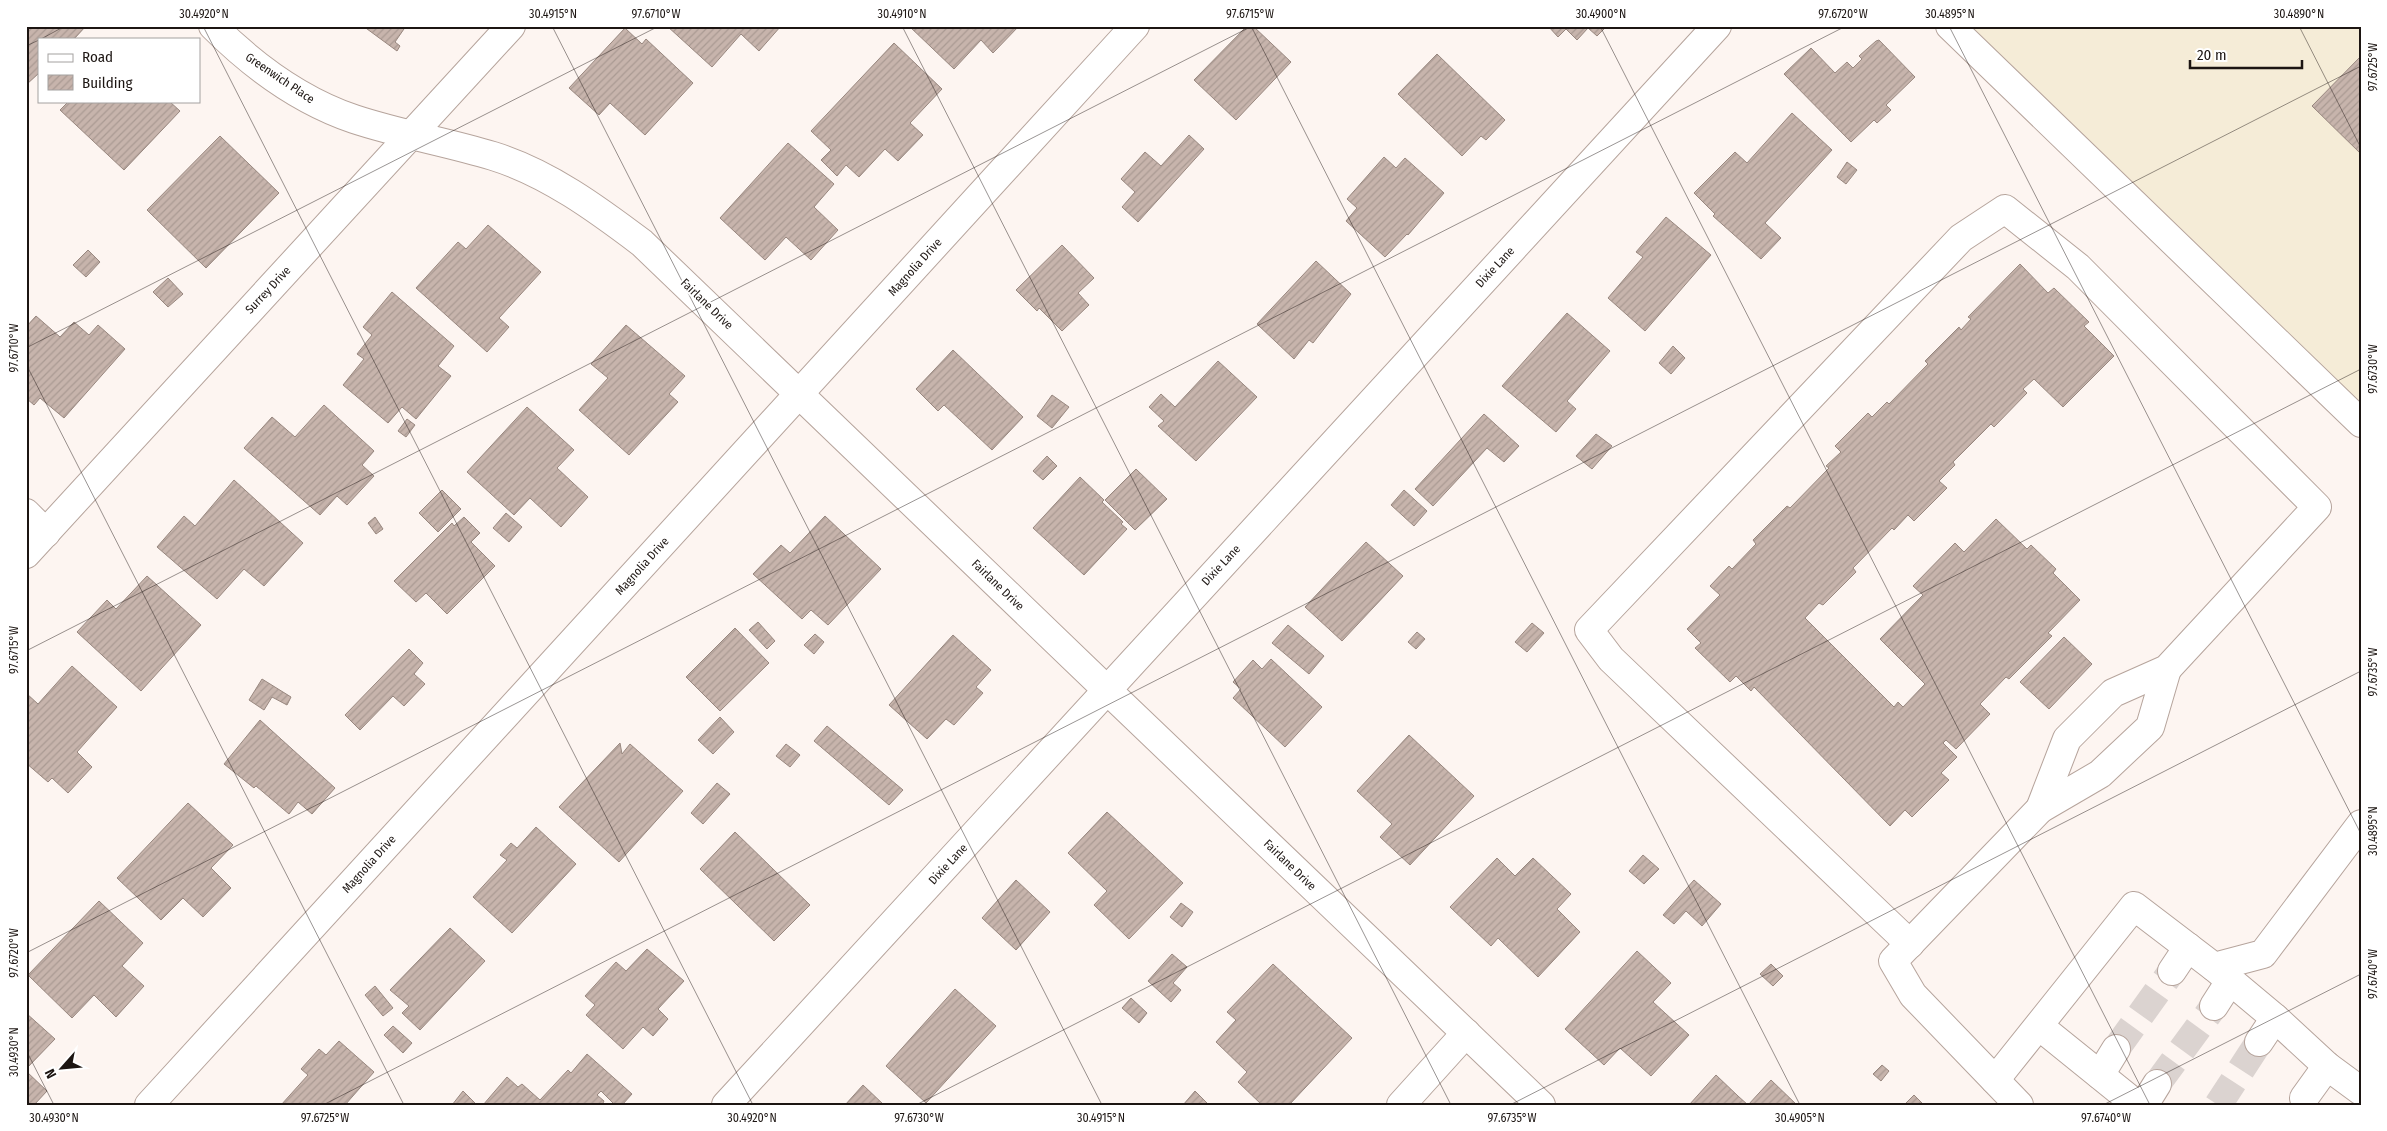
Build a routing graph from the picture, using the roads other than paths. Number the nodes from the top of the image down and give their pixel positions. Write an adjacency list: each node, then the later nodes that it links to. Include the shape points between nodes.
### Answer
1 (212, 26): 6 (street, Greenwich Place, via 247,57 298,92 354,119)
2 (510, 26): 6 (street, Surrey Drive)
3 (1135, 26): 7 (street, Magnolia Drive)
4 (1717, 26): 13 (street, Dixie Lane)
5 (1950, 26): 8 (street)
6 (411, 135): 7 (street, Fairlane Drive, via 494,156 532,172 590,204 642,243); 10 (street, Surrey Drive)
7 (800, 393): 13 (street, Fairlane Drive); 31 (street, Magnolia Drive)
8 (2361, 423)
9 (26, 513): 10 (street)
10 (46, 533): 11 (street, Surrey Drive)
11 (26, 554)
12 (2167, 669): 14 (street, via 2150,727 2100,774); 14 (street, via 2113,693 2066,739); 16 (street, via 2317,507 2078,267 2005,209 1961,238 1590,630 1618,666)
13 (1107, 690): 23 (street, Fairlane Drive); 32 (street, Dixie Lane)
14 (2040, 809): 16 (street)
15 (2361, 824): 19 (street, via 2263,954)
16 (1910, 944): 28 (street, via 1893,961 1913,995)
17 (2188, 948): 18 (street); 19 (street); 22 (street, via 2134,906)
18 (2172, 971)
19 (2222, 974): 20 (street); 21 (street)
20 (2214, 1006)
21 (2275, 1018): 24 (street); 26 (street)
22 (2039, 1026): 27 (street); 28 (street)
23 (1466, 1033): 33 (street); 34 (street, Fairlane Drive)
24 (2259, 1042)
25 (2116, 1049): 27 (street)
26 (2327, 1066): 29 (street); 30 (street)
27 (2100, 1075): 36 (street)
28 (1995, 1080): 35 (street)
29 (2361, 1091)
30 (2304, 1098)
31 (149, 1105)
32 (726, 1105)
33 (1401, 1105)
34 (1541, 1105)
35 (2019, 1105)
36 (2137, 1105)

